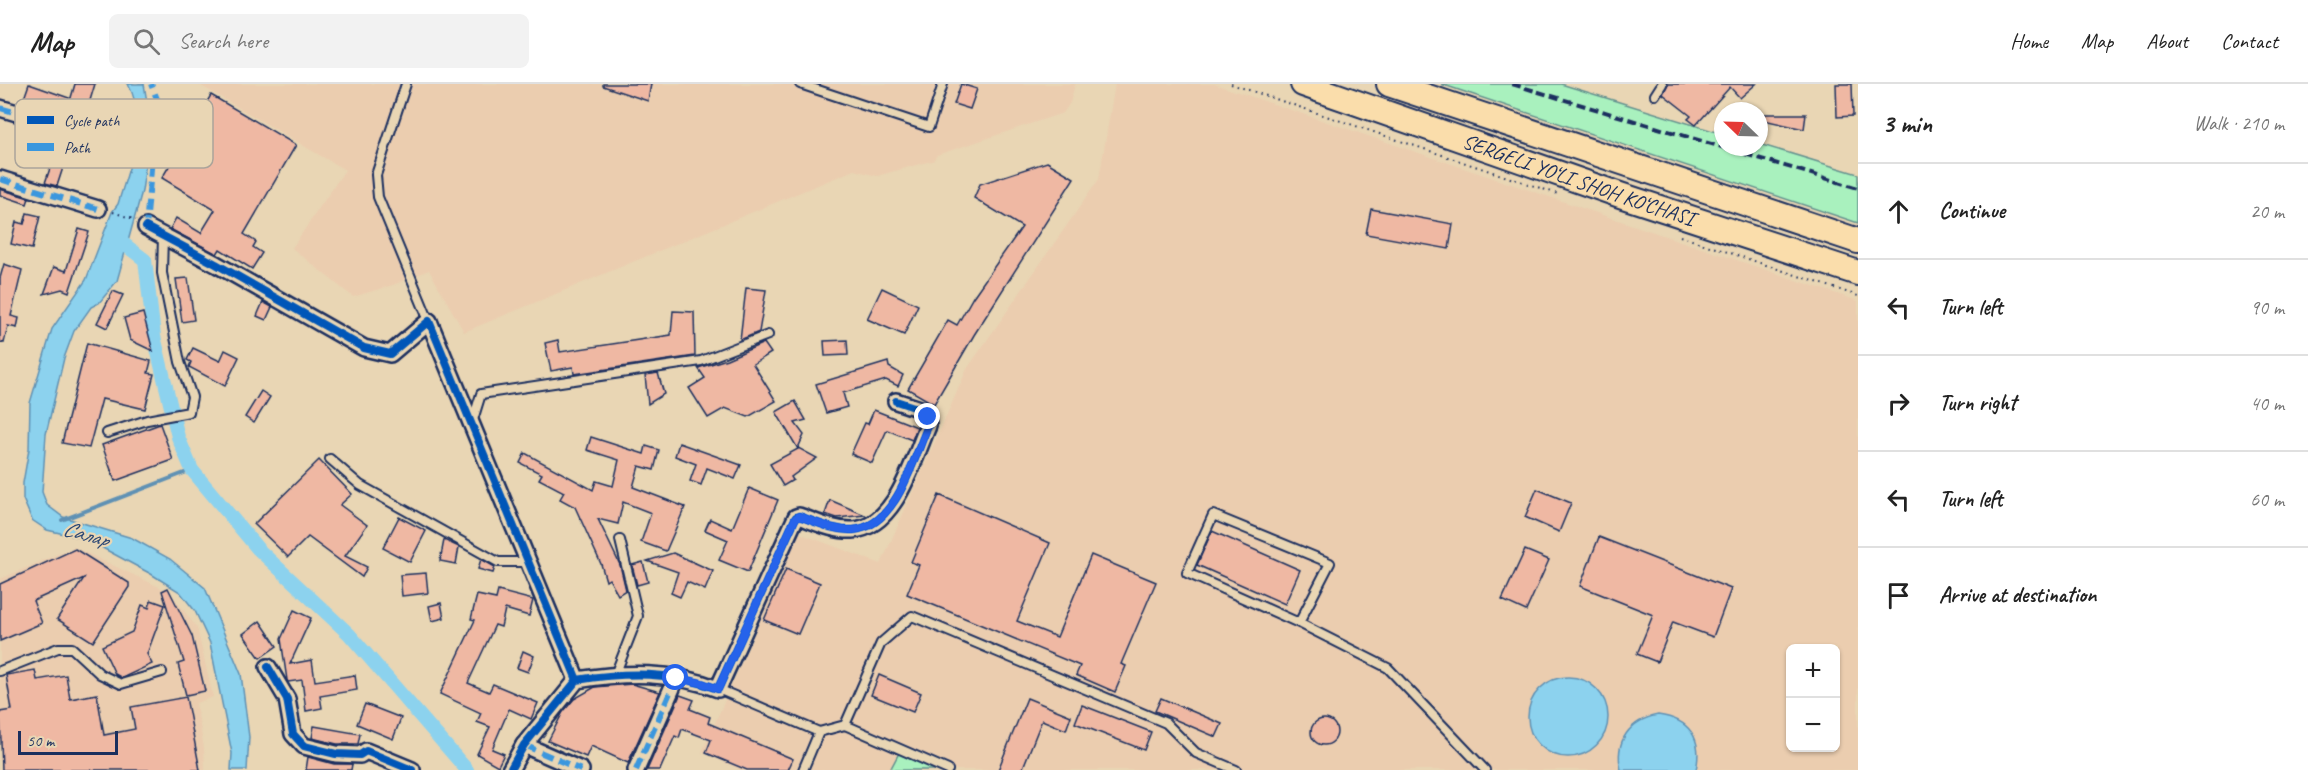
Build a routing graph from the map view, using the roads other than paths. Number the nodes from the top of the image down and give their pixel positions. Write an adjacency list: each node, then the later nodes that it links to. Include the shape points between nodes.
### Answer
1 (406, 84): 16 (lane, via 376,175 378,197)
2 (800, 84): 3 (lane, via 929,127)
3 (943, 84)
4 (1303, 84): 15 (main road, SERGELI YO‘LI SHOH KO‘CHASI)
5 (1389, 84): 14 (main road, SERGELI YO‘LI SHOH KO‘CHASI)
6 (1662, 84): 7 (lane)
7 (1655, 95)
8 (0, 108): 9 (street)
9 (15, 112)
10 (0, 179): 11 (street)
11 (103, 210)
12 (143, 224): 13 (street)
13 (163, 236): 16 (street, via 376,352 390,354); 20 (lane, via 162,273 180,362 192,397 189,412 147,420)
14 (1858, 241)
15 (1858, 273)
16 (429, 321): 19 (street)
17 (768, 334): 19 (lane, via 701,361 481,394)
18 (896, 400): 31 (street, via 926,411 928,426 888,511 872,525 853,530 796,517)
19 (472, 424): 23 (street)
20 (107, 434)
21 (330, 459): 23 (lane, via 360,485 498,562)
22 (620, 540): 28 (lane, via 638,616)
23 (529, 562): 30 (street)
24 (1299, 623): 24 (lane, via 1329,563 1213,515 1187,573); 42 (lane, via 1388,668)
25 (268, 667): 35 (street, via 287,699 293,734 304,746 336,754 360,755 366,751)
26 (0, 670): 27 (lane, via 58,648 72,648 100,674 121,684)
27 (162, 672)
28 (615, 675): 29 (street); 30 (street)
29 (676, 678): 31 (street); 38 (street)
30 (577, 680): 34 (street)
31 (718, 689): 33 (lane)
32 (845, 725): 33 (lane); 40 (lane); 41 (lane, via 881,643 912,616 1166,723 1196,753)
33 (819, 732): 39 (lane)
34 (524, 746): 36 (street); 37 (street)
35 (412, 770)
36 (510, 770)
37 (581, 770)
38 (636, 770)
39 (803, 770)
40 (948, 770)
41 (1236, 770)
42 (1485, 770)

